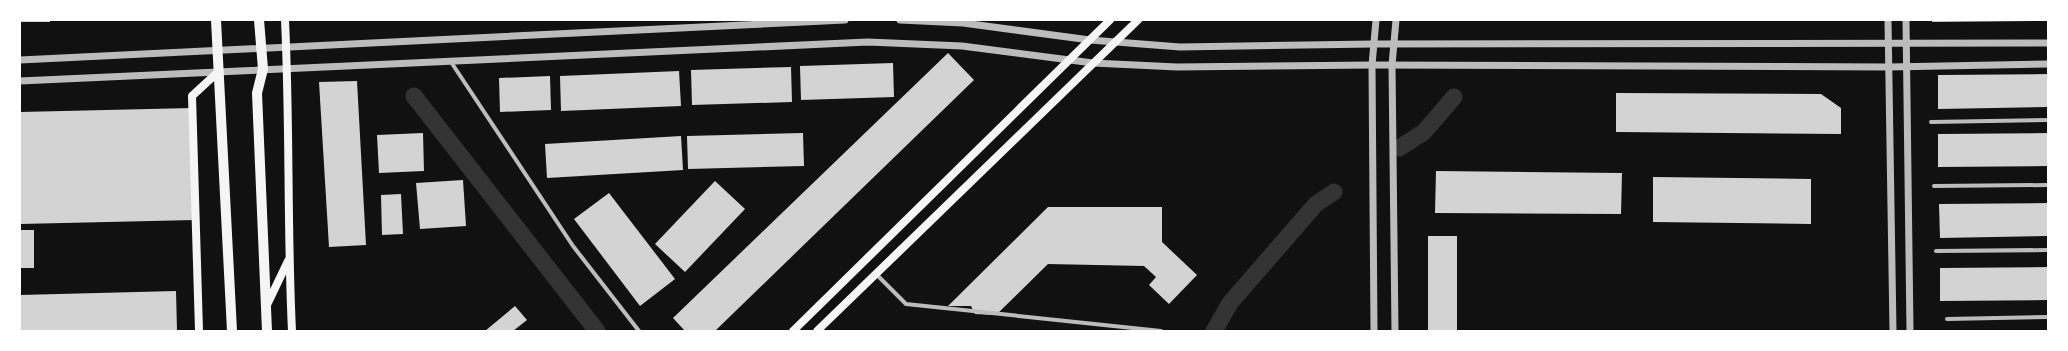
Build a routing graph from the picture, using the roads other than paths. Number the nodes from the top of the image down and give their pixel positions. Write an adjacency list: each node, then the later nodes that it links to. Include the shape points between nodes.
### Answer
1 (216, 20): 21 (main road)
2 (259, 20): 20 (main road)
3 (284, 20): 19 (main road)
4 (845, 20): 19 (street)
5 (900, 20): 12 (street, via 963,24)
6 (1110, 20): 12 (main road)
7 (1138, 20): 13 (main road)
8 (1376, 20): 17 (street)
9 (1396, 20): 18 (street)
10 (1888, 20): 14 (street)
11 (1906, 20): 15 (street)
12 (1090, 40): 13 (street); 23 (main road)
13 (1116, 42): 17 (street, via 1180,47); 25 (main road)
14 (1889, 43): 15 (street); 18 (street); 30 (street)
15 (1906, 43): 16 (street); 29 (street)
16 (2048, 43)
17 (1373, 44): 18 (street); 26 (street)
18 (1393, 44): 28 (street)
19 (286, 47): 20 (street); 31 (main road)
20 (262, 48): 21 (street); 32 (main road)
21 (216, 50): 22 (street); 33 (main road)
22 (20, 60)
23 (1068, 60): 24 (street, via 962,46 868,42); 25 (street); 51 (main road)
24 (450, 61): 31 (street); 50 (street, via 574,246)
25 (1093, 63): 26 (street, via 1177,67); 42 (main road)
26 (1372, 64): 28 (street); 54 (street)
27 (2048, 64): 29 (street)
28 (1392, 65): 30 (street); 55 (street)
29 (1907, 66): 30 (street); 57 (street)
30 (1889, 67): 56 (street)
31 (287, 69): 32 (street); 41 (main road)
32 (263, 70): 33 (street); 43 (main road, via 257,93)
33 (218, 72): 34 (street); 46 (main road, via 192,96); 47 (main road)
34 (20, 81)
35 (2048, 120): 36 (street)
36 (1932, 122)
37 (2048, 184): 38 (street)
38 (1934, 186)
39 (2048, 250): 40 (street)
40 (1936, 251)
41 (289, 261): 43 (main road); 49 (main road)
42 (876, 274): 52 (main road); 53 (street, via 906,304)
43 (266, 308): 48 (main road)
44 (2048, 317): 45 (street)
45 (1946, 319)
46 (199, 331)
47 (232, 331)
48 (267, 331)
49 (292, 331)
50 (639, 331)
51 (793, 331)
52 (818, 331)
53 (1161, 331)
54 (1374, 331)
55 (1395, 331)
56 (1892, 331)
57 (1910, 331)

